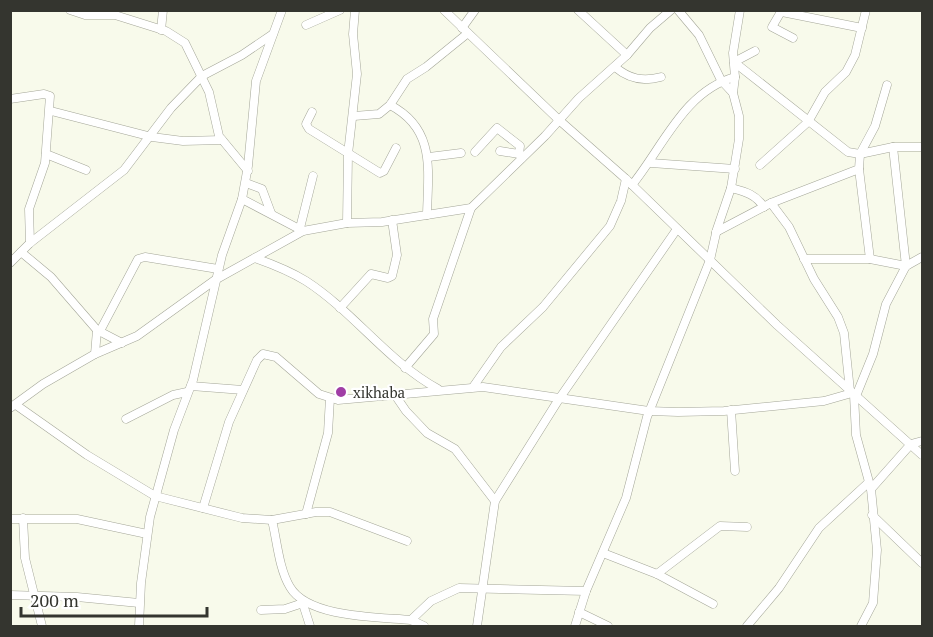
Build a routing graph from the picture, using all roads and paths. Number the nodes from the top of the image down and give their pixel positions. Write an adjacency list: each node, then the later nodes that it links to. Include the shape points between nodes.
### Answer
1 (70, 10): 16 (street, via 85,15 115,15)
2 (163, 10): 16 (street)
3 (282, 10): 18 (street)
4 (340, 10): 14 (street)
5 (355, 10): 34 (street)
6 (444, 10): 17 (street)
7 (475, 10): 17 (street)
8 (578, 10): 21 (street)
9 (671, 10): 21 (street)
10 (678, 10): 27 (street, via 699,35)
11 (740, 10): 22 (street, via 733,43)
12 (866, 10): 15 (street)
13 (782, 11): 15 (street); 19 (street, via 772,27)
14 (306, 25)
15 (862, 28): 36 (street, via 850,64 825,92)
16 (161, 30): 24 (street, via 185,43)
17 (465, 30): 31 (street, via 426,67 407,79); 35 (street)
18 (273, 34): 24 (street, via 242,56); 55 (street, via 256,81)
19 (793, 38)
20 (755, 51): 22 (street)
21 (627, 55): 23 (street)
22 (735, 62): 26 (street); 36 (street)
23 (615, 67): 25 (street, via 642,80); 35 (street)
24 (202, 76): 37 (street, via 171,108); 38 (street)
25 (662, 77)
26 (735, 77): 27 (street); 29 (street)
27 (722, 80): 29 (street); 50 (street, via 684,112)
28 (887, 85): 47 (street, via 875,126)
29 (733, 93): 52 (street, via 739,116)
30 (10, 99): 32 (street, via 46,94 50,96)
31 (390, 105): 34 (street, via 379,114); 49 (street, via 408,115)
32 (51, 111): 37 (street); 45 (street)
33 (312, 112): 46 (street, via 306,127)
34 (354, 116): 46 (street)
35 (559, 120): 48 (street); 58 (street)
36 (808, 122): 47 (street, via 848,153); 51 (street)
37 (152, 137): 38 (street); 71 (street, via 114,180)
38 (222, 141): 55 (street)
39 (893, 147): 40 (street); 47 (street); 79 (street)
40 (922, 147)
41 (396, 148): 46 (street, via 382,173)
42 (500, 151): 48 (street)
43 (475, 152): 48 (street, via 497,128 520,146)
44 (461, 153): 49 (street)
45 (46, 154): 53 (street); 71 (street, via 29,209)
46 (348, 154): 67 (street)
47 (860, 154): 54 (street)
48 (521, 156): 63 (street)
49 (429, 157): 65 (street)
50 (651, 163): 52 (street); 58 (street)
51 (760, 165)
52 (735, 169): 59 (street)
53 (86, 170)
54 (859, 170): 62 (street); 76 (street)
55 (248, 171): 57 (street)
56 (313, 176): 69 (street)
57 (246, 183): 60 (street); 64 (street, via 262,189)
58 (632, 185): 61 (street); 61 (street); 68 (street)
59 (731, 188): 62 (street, via 749,192); 70 (street)
60 (242, 199): 64 (street); 80 (street)
61 (621, 201): 88 (street, via 610,226 591,252 543,308 501,347)
62 (768, 205): 70 (street); 75 (street, via 789,227)
63 (471, 208): 65 (street); 86 (street, via 432,323 434,334)
64 (271, 213): 69 (street)
65 (427, 215): 66 (street)
66 (392, 220): 67 (street); 82 (street, via 397,255 392,276 371,274)
67 (347, 223): 69 (street)
68 (677, 229): 77 (street); 96 (street)
69 (301, 230): 74 (street)
70 (716, 232): 77 (street)
71 (30, 243): 72 (street)
72 (16, 254): 78 (street); 83 (street, via 51,277)
73 (922, 257): 79 (street)
74 (255, 258): 81 (street); 82 (street, via 305,280)
75 (804, 259): 76 (street); 93 (street, via 844,333)
76 (870, 259): 79 (street)
77 (710, 260): 93 (street); 99 (street)
78 (10, 263)
79 (906, 266): 93 (street, via 886,304 873,354)
80 (218, 269): 81 (street); 83 (street, via 138,259)
81 (215, 280): 84 (street); 89 (street)
82 (340, 308): 86 (street)
83 (99, 330): 84 (street); 85 (street)
84 (122, 343): 85 (street)
85 (95, 354): 97 (street)
86 (405, 368): 87 (street)
87 (423, 381): 90 (street); 92 (street)
88 (473, 387): 90 (street); 96 (street)
89 (189, 389): 91 (street); 100 (street); 106 (street)
90 (438, 389): 92 (street)
91 (243, 390): 95 (street, via 257,360 268,354 319,394); 108 (street)
92 (424, 392): 94 (street)
93 (853, 394): 98 (street, via 824,401); 102 (street); 105 (street, via 856,435)
94 (395, 395): 95 (street); 107 (street, via 427,432 455,449)
95 (330, 398): 109 (street, via 328,433)
96 (559, 399): 99 (street); 107 (street)
97 (13, 406): 106 (street)
98 (731, 410): 99 (street); 104 (street)
99 (650, 411): 117 (street, via 626,498)
100 (126, 419)
101 (922, 441): 102 (street)
102 (911, 444): 103 (street); 105 (street)
103 (922, 455)
104 (735, 471)
105 (869, 486): 110 (street); 137 (street, via 819,528)
106 (155, 496): 108 (street); 115 (street)
107 (495, 501): 120 (street)
108 (203, 508): 113 (street, via 242,518)
109 (306, 514): 113 (street); 116 (street, via 339,515)
110 (872, 515): 118 (street); 138 (street, via 877,550 874,596)
111 (23, 518): 112 (street); 115 (street, via 77,519); 123 (street, via 25,558)
112 (10, 519)
113 (272, 520): 124 (street, via 290,588)
114 (747, 527): 119 (street, via 720,526)
115 (147, 534): 125 (street)
116 (407, 541)
117 (603, 553): 119 (street); 121 (street)
118 (922, 563)
119 (657, 574): 126 (street)
120 (484, 587): 121 (street); 129 (street, via 459,588 439,596); 134 (street)
121 (586, 591): 128 (street)
122 (10, 595): 123 (street)
123 (34, 596): 125 (street); 130 (street)
124 (302, 602): 127 (street, via 285,609); 129 (street, via 320,609); 132 (street)
125 (140, 603): 131 (street)
126 (713, 604)
127 (261, 610)
128 (579, 612): 135 (street); 136 (street)
129 (411, 620): 133 (street)
130 (42, 627)
131 (139, 627)
132 (310, 627)
133 (424, 627)
134 (477, 627)
135 (575, 627)
136 (608, 627)
137 (747, 627)
138 (861, 627)

